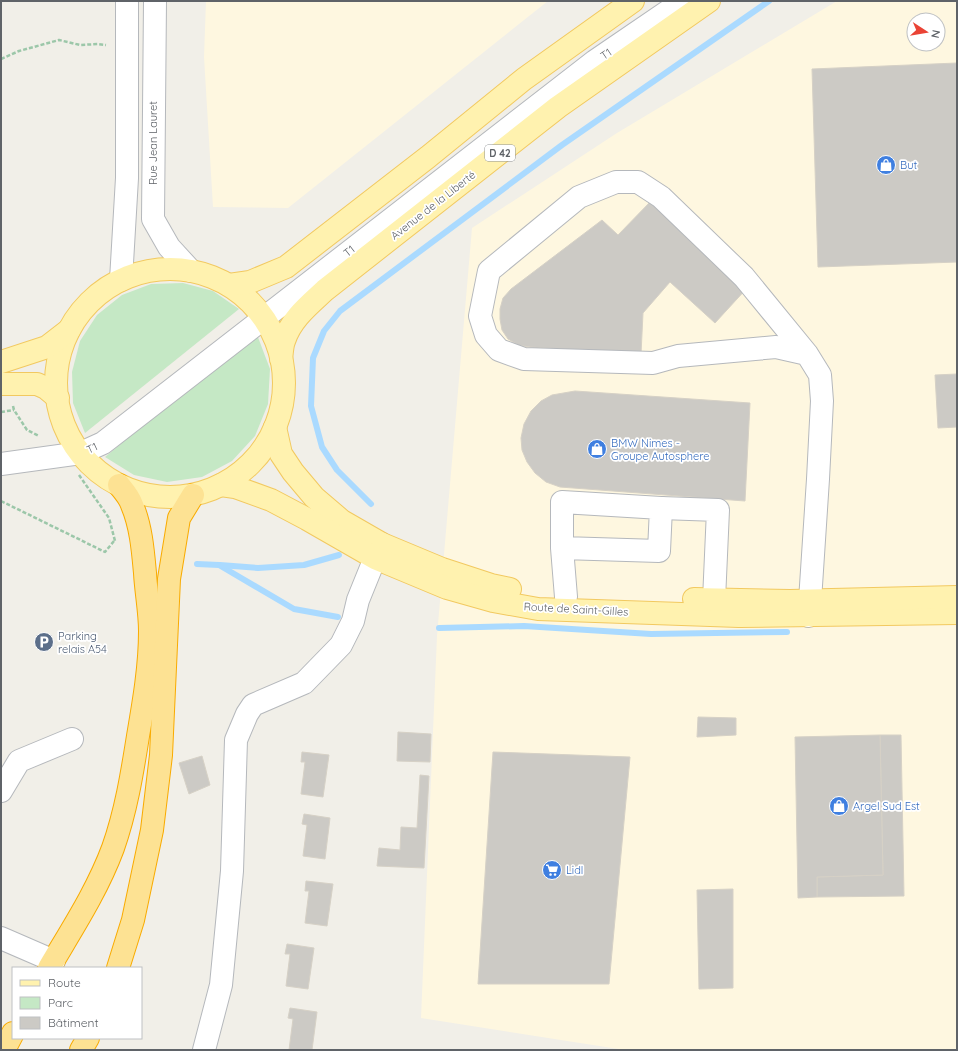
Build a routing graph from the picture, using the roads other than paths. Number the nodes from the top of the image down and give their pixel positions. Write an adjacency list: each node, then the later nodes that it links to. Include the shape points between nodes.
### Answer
1 (127, 1): 8 (street, via 127,178)
2 (155, 1): 7 (street, Rue Jean Lauret, via 152,219 169,246)
3 (633, 1): 9 (main road, via 524,79 286,267 250,282)
4 (660, 1): 10 (street, T1 / T1, via 587,51)
5 (683, 1): 10 (street, T1 / T1, via 595,61)
6 (708, 1): 13 (main road, Avenue de la Liberté / D 42, via 558,107 325,290 299,315 290,328 284,341)
7 (191, 271): 8 (main road, via 155,270); 9 (main road)
8 (121, 280): 11 (main road, via 97,296)
9 (228, 285): 10 (main road, via 244,296)
10 (260, 313): 13 (main road, via 274,338); 19 (street, T1 / T1, via 103,443)
11 (70, 330): 14 (main road, via 47,347); 16 (main road, via 58,363)
12 (808, 354): 12 (street, via 744,277 661,197 638,182 616,182 579,197 489,271 480,316 486,335 499,350 524,359 652,363 678,356 776,346); 30 (street, via 820,374 822,400)
13 (281, 359): 17 (main road, via 284,373 282,401)
14 (1, 362)
15 (1, 384): 16 (main road, via 37,384)
16 (58, 398): 19 (main road)
17 (275, 427): 22 (main road, via 256,458); 26 (main road, Route de Saint-Gilles, via 281,454 293,472 314,496)
18 (1, 454): 19 (street, T1 / T1, via 58,448)
19 (77, 456): 20 (street, T1 / T1); 21 (main road)
20 (1, 464)
21 (119, 485): 23 (main road, via 140,493 163,497); 35 (highway, via 132,504 141,538 150,629 142,717 126,805 112,848 97,885)
22 (221, 485): 23 (main road); 26 (main road, Route de Saint-Gilles, via 235,487 271,500)
23 (193, 494): 36 (highway, via 179,518 169,580 161,755 152,830 133,920)
24 (661, 508): 25 (street, via 659,551); 25 (street, via 562,502); 29 (street, via 718,510)
25 (562, 548): 27 (street)
26 (379, 551): 27 (main road, Route de Saint-Gilles, via 442,568 491,585 539,596); 30 (main road, Route de Saint-Gilles, via 447,588 493,601 538,609 739,616); 41 (street, via 358,600 353,621 341,645 304,683 253,705 236,740 232,871 221,985)
27 (566, 597): 29 (main road, Route de Saint-Gilles)
28 (957, 597): 30 (main road, Route de Saint-Gilles)
29 (714, 600): 30 (main road, Route de Saint-Gilles, via 790,601)
30 (809, 608): 31 (main road, Route de Saint-Gilles)
31 (957, 612)
32 (72, 739): 33 (street, via 18,761)
33 (1, 791)
34 (1, 938): 35 (street)
35 (52, 964)
36 (118, 967)
37 (12, 1035): 39 (highway)
38 (87, 1039): 40 (highway)
39 (4, 1050)
40 (81, 1050)
41 (204, 1050)

